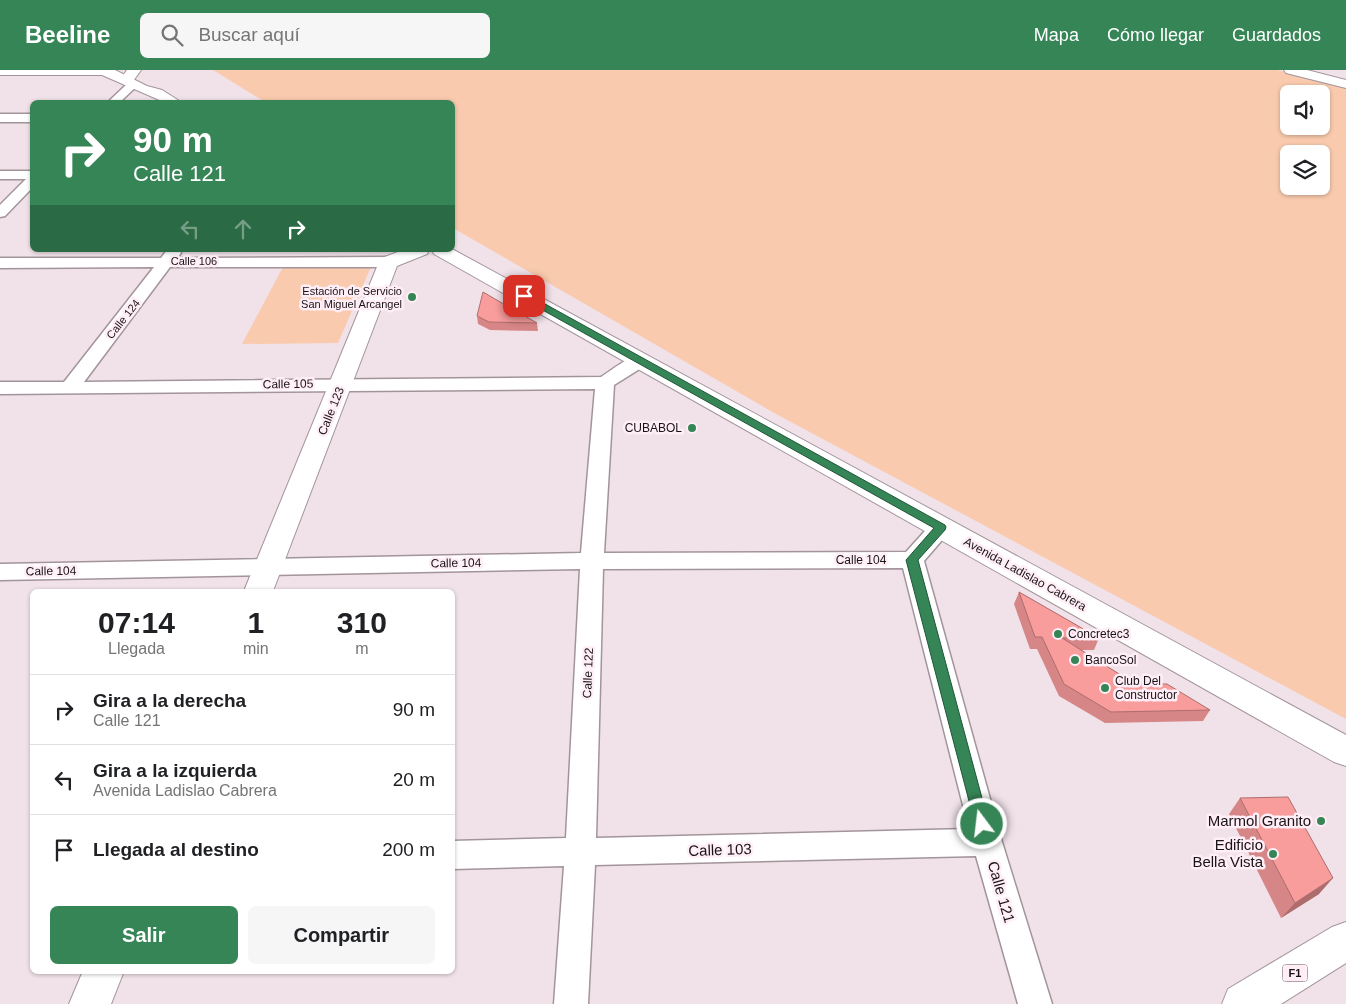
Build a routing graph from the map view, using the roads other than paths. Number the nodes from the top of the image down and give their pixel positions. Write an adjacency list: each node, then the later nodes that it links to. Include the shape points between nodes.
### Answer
1 (1291, 70): 6 (main road)
2 (0, 71): 3 (main road)
3 (99, 71): 4 (main road)
4 (131, 79): 7 (main road); 8 (street)
5 (150, 79): 7 (main road)
6 (1346, 84)
7 (157, 93): 9 (main road)
8 (115, 100)
9 (170, 100)
10 (0, 118): 11 (street)
11 (30, 118)
12 (0, 175): 13 (street)
13 (30, 175)
14 (30, 183): 15 (street)
15 (0, 212)
16 (415, 252): 19 (main road)
17 (445, 252): 21 (main road, Avenida Ladislao Cabrera)
18 (171, 256): 19 (street, Calle 106); 20 (street, Calle 106); 24 (street, Calle 124)
19 (389, 262): 23 (main road, Calle 123)
20 (0, 263)
21 (640, 361): 22 (street); 26 (main road, Avenida Ladislao Cabrera)
22 (605, 383): 23 (street, Calle 105); 28 (street, Calle 122)
23 (342, 384): 24 (street, Calle 105); 29 (main road, Calle 123)
24 (70, 387): 25 (street, Calle 105)
25 (0, 388)
26 (941, 527): 27 (street); 32 (main road, Avenida Ladislao Cabrera)
27 (912, 560): 28 (street, Calle 104); 33 (street, Calle 121)
28 (592, 561): 29 (street, Calle 104); 34 (street, Calle 122)
29 (268, 566): 30 (street, Calle 104); 31 (main road, Calle 123)
30 (0, 572)
31 (259, 589)
32 (1341, 755)
33 (987, 842): 34 (street, Calle 103); 40 (street, Calle 121)
34 (580, 853): 35 (street, Calle 103); 39 (street, Calle 122)
35 (455, 855)
36 (1346, 941): 41 (main road, F1)
37 (103, 974): 38 (main road)
38 (90, 1004)
39 (571, 1004)
40 (1035, 1004)
41 (1243, 1004)

